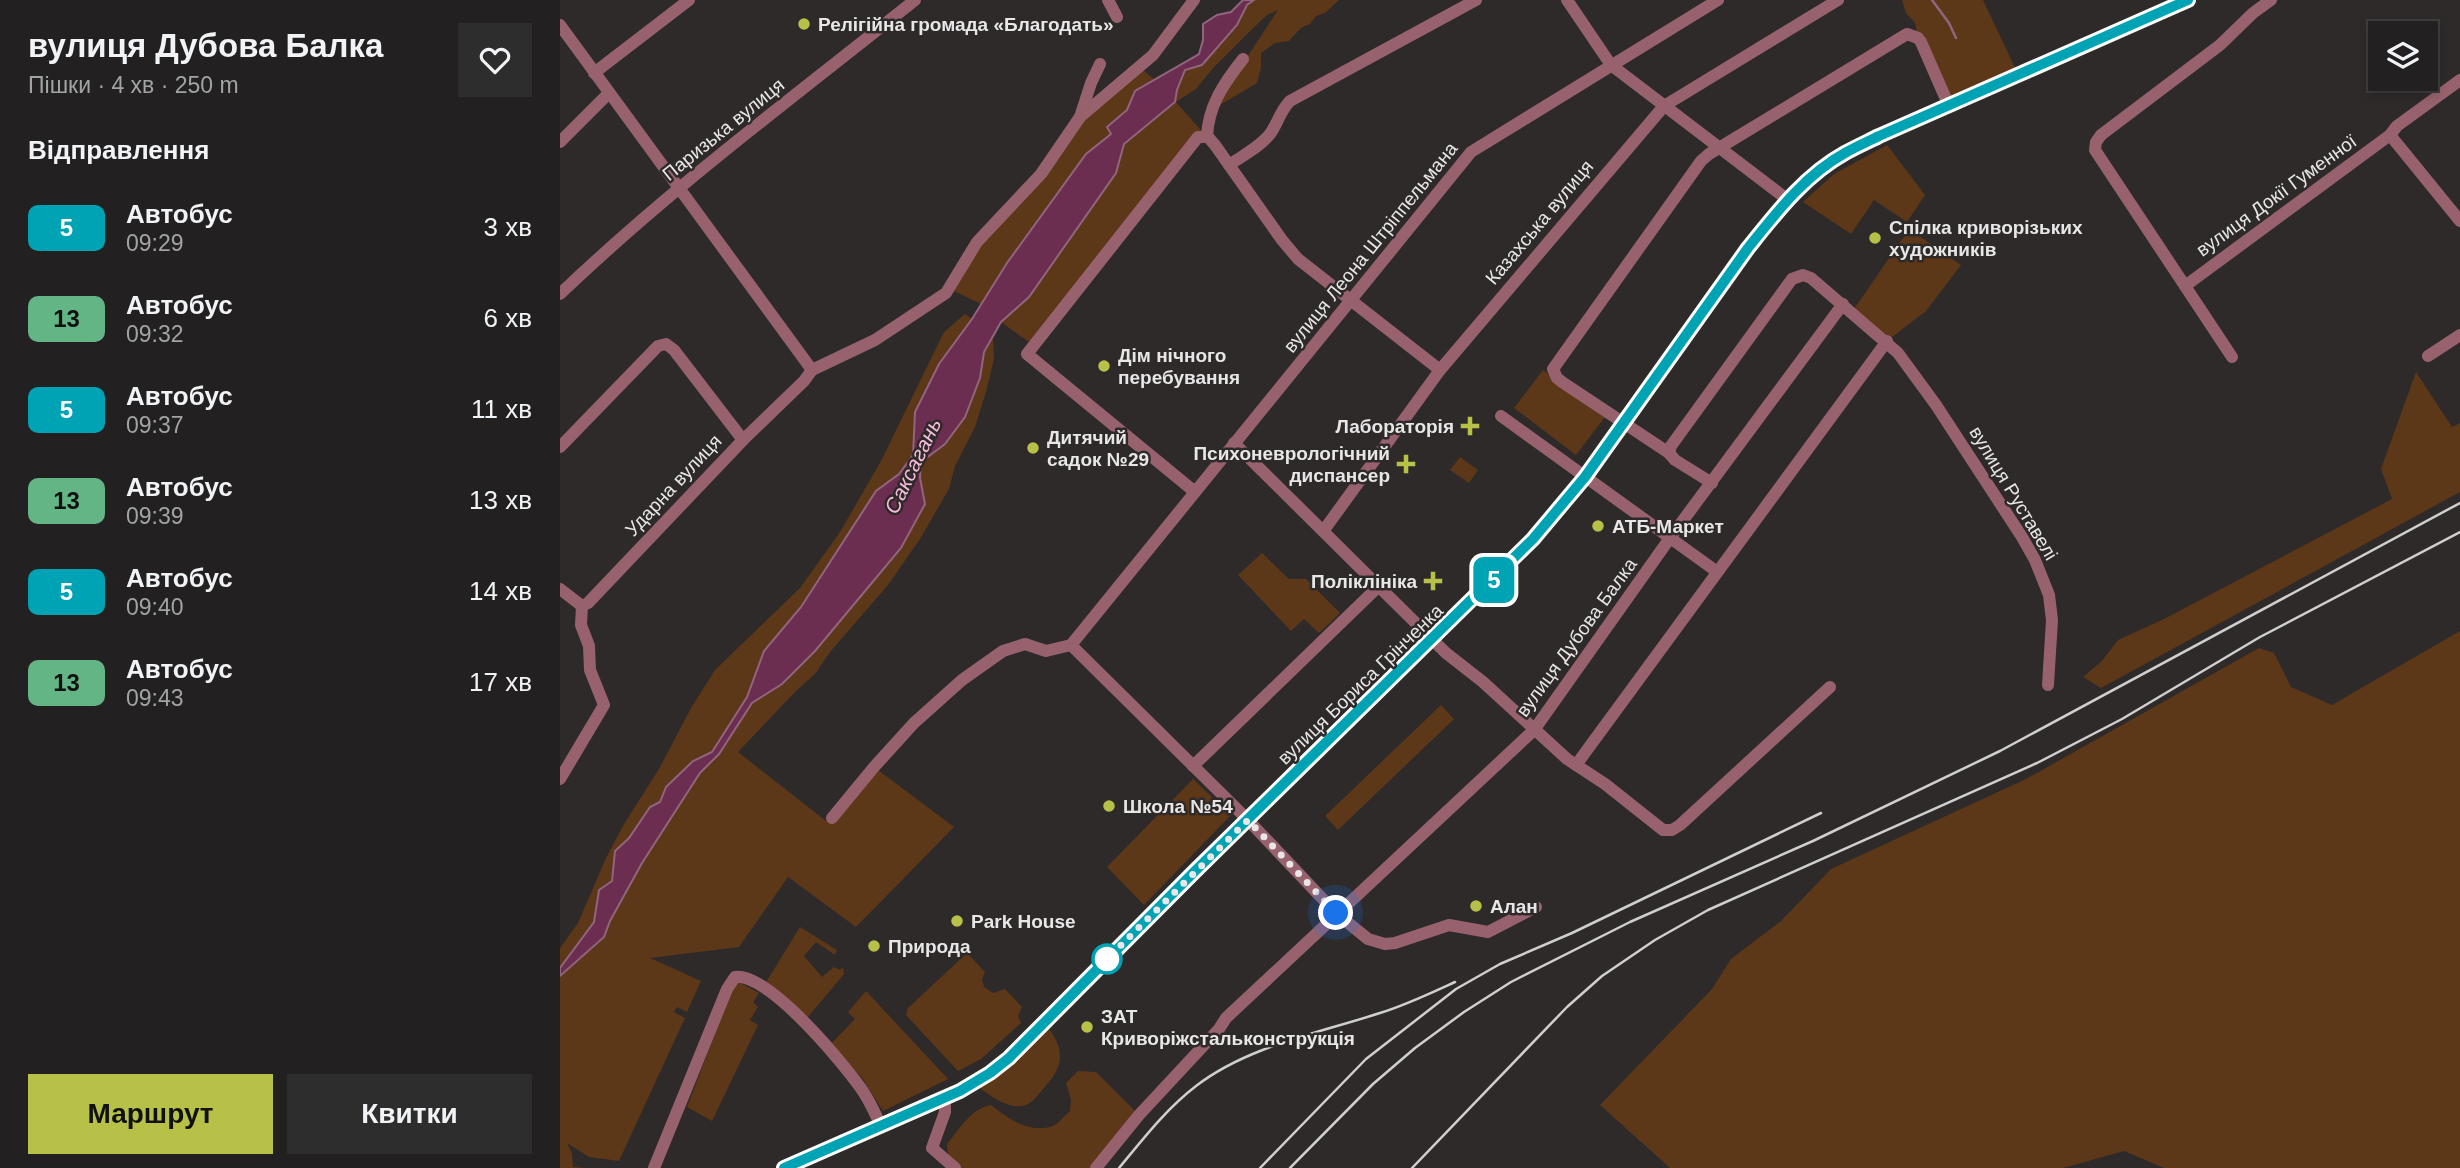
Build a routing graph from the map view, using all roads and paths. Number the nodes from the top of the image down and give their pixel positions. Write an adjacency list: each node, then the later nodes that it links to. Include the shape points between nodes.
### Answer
1 (689, 0): 16 (street)
2 (915, 0): 27 (street, Паризька вулиця)
3 (1108, 0): 11 (street)
4 (1194, 0): 21 (street, via 1153,55)
5 (1476, 0): 26 (street, via 1290,101 1266,138)
6 (1567, 0): 15 (street)
7 (1718, 0): 15 (street, вулиця Леона Штріппельмана)
8 (1838, 0): 19 (street, Казахська вулиця)
9 (2188, 0): 20 (street, вулиця Бориса Грінченка)
10 (2271, 0): 30 (street, via 2096,142 2095,150)
11 (1116, 17)
12 (560, 25): 16 (street)
13 (1243, 59): 23 (street, via 1213,103)
14 (1100, 64): 21 (street, Ударна вулиця)
15 (1611, 65): 19 (street); 32 (street, вулиця Леона Штріппельмана, via 1471,152)
16 (594, 74): 18 (street)
17 (2460, 80): 22 (street, вулиця Докії Гуменної)
18 (608, 94): 24 (street); 27 (street)
19 (1664, 106): 25 (street); 39 (street, Казахська вулиця)
20 (1949, 106): 25 (street, via 1921,42 1907,34); 28 (street, вулиця Бориса Грінченка, via 1844,154)
21 (1080, 117): 38 (street, Ударна вулиця, via 1041,174 977,242 946,293 875,340)
22 (2390, 135): 29 (street); 30 (street, вулиця Докії Гуменної)
23 (1207, 137): 26 (street); 48 (street, via 1192,142 1027,354)
24 (560, 142)
25 (1720, 148): 28 (street); 41 (street, via 1701,161 1553,369 1562,382)
26 (1229, 165): 32 (street, via 1298,259)
27 (679, 188): 31 (street, Паризька вулиця); 38 (street)
28 (1788, 200): 41 (street, вулиця Бориса Грінченка)
29 (2460, 220)
30 (2185, 286): 37 (street)
31 (560, 294)
32 (1349, 301): 39 (street); 43 (street, вулиця Леона Штріппельмана)
33 (1843, 304): 35 (street, вулиця Руставелі); 45 (street, вулиця Руставелі, via 1811,278 1794,278); 47 (street, вулиця Дубова Балка)
34 (2460, 335): 36 (street)
35 (1887, 341): 51 (street); 57 (street, вулиця Руставелі, via 1936,405 2035,559 2049,595 2052,620)
36 (2428, 356)
37 (2232, 357)
38 (812, 370): 42 (street, Ударна вулиця)
39 (1440, 370): 49 (street, Казахська вулиця)
40 (1501, 416): 46 (street)
41 (1623, 421): 45 (street); 46 (street, вулиця Бориса Грінченка)
42 (743, 440): 44 (street, via 666,344 658,346); 54 (street, Ударна вулиця)
43 (1234, 443): 48 (street, вулиця Леона Штріппельмана); 49 (street)
44 (560, 447)
45 (1669, 453): 47 (street)
46 (1585, 477): 50 (street); 55 (street, вулиця Бориса Грінченка, via 1533,539)
47 (1712, 483): 50 (street, вулиця Дубова Балка)
48 (1195, 492): 56 (street, вулиця Леона Штріппельмана)
49 (1324, 530): 52 (street)
50 (1670, 538): 51 (street); 59 (street, вулиця Дубова Балка)
51 (1716, 571): 60 (street)
52 (1379, 586): 55 (street); 61 (street)
53 (560, 589): 54 (street)
54 (582, 606): 62 (street, via 590,670 604,705)
55 (1432, 640): 59 (street); 64 (street, вулиця Бориса Грінченка)
56 (1071, 645): 61 (street); 63 (street, via 1046,651 1024,644 1003,651 962,680 914,723)
57 (2048, 685)
58 (1830, 687): 60 (street, via 1672,831 1662,831)
59 (1534, 730): 60 (street); 66 (street, вулиця Дубова Балка)
60 (1576, 765)
61 (1193, 766): 64 (street)
62 (560, 779)
63 (832, 818)
64 (1248, 820): 66 (street); 67 (street, вулиця Бориса Грінченка, via 1009,1058)
65 (1536, 907): 66 (street, via 1488,932 1442,926 1385,944 1368,940)
66 (1336, 913): 72 (street, вулиця Дубова Балка, via 1226,1018)
67 (941, 1099): 68 (street, вулиця Бориса Грінченка); 71 (street, via 945,1112 932,1148)
68 (881, 1126): 69 (street, via 863,1090 796,1013 759,985 735,977); 70 (street, вулиця Бориса Грінченка)
69 (654, 1168)
70 (785, 1168)
71 (955, 1168)
72 (1096, 1168)

